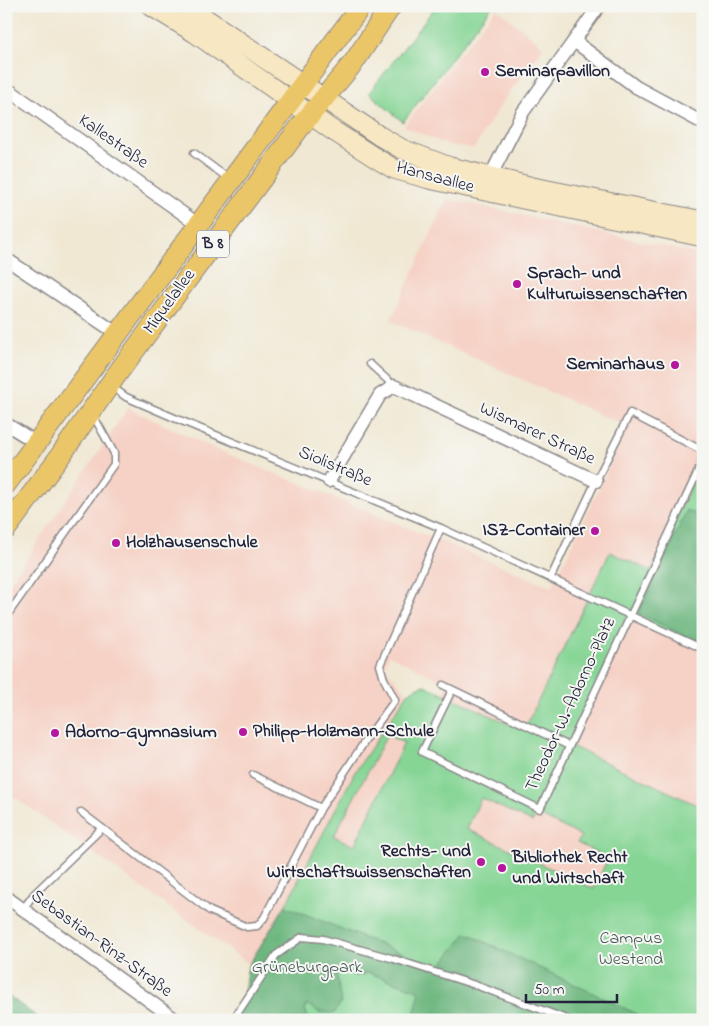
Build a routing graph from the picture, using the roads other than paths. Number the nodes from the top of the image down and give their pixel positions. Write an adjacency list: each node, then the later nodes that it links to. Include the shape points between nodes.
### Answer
1 (151, 6): 10 (main road, Hansaallee)
2 (187, 6): 7 (main road, Hansaallee)
3 (361, 6): 7 (main road, Miquelallee / B 8)
4 (391, 6): 9 (main road, Miquelallee / B 8, via 354,62)
5 (599, 6): 6 (street)
6 (574, 41): 12 (street, via 636,87); 14 (street, via 522,112)
7 (303, 85): 9 (main road, Hansaallee); 10 (main road, Miquelallee / B 8)
8 (6, 88): 17 (street, Kallestraße)
9 (325, 98): 11 (main road, Miquelallee / B 8); 14 (main road, Hansaallee, via 402,149 450,167)
10 (291, 101): 11 (main road, Hansaallee); 15 (main road, Miquelallee / B 8)
11 (310, 114): 18 (main road, Hansaallee, via 394,169); 22 (main road, Miquelallee / B 8)
12 (703, 123)
13 (194, 153): 15 (lane)
14 (491, 176): 16 (main road, Hansaallee)
15 (231, 181): 17 (main road, Miquelallee / B 8)
16 (703, 221)
17 (199, 225): 20 (main road, Miquelallee / B 8)
18 (703, 237)
19 (6, 259): 20 (street)
20 (118, 334): 27 (main road, Miquelallee / B 8)
21 (370, 364): 23 (lane)
22 (109, 384): 24 (main road, Miquelallee / B 8); 29 (lane, Siolistraße, via 126,397)
23 (394, 386): 29 (street, via 380,394); 30 (street, Wismarer Straße)
24 (91, 411): 33 (main road, Miquelallee / B 8); 36 (lane, via 114,453 114,464)
25 (6, 424): 27 (street)
26 (703, 438): 28 (lane, Theodor-W.-Adorno-Platz)
27 (37, 443): 31 (main road, Miquelallee / B 8)
28 (702, 451): 30 (lane, via 630,414); 35 (lane, Theodor-W.-Adorno-Platz, via 701,465)
29 (329, 481): 32 (lane, Siolistraße)
30 (596, 481): 34 (lane, Wismarer Straße)
31 (6, 484)
32 (441, 528): 34 (lane, Siolistraße); 42 (lane, via 380,665 395,700)
33 (6, 529)
34 (551, 578): 35 (lane, Theodor-W.-Adorno-Platz)
35 (630, 614): 37 (lane, Theodor-W.-Adorno-Platz); 40 (lane, Theodor-W.-Adorno-Platz)
36 (6, 617)
37 (703, 649)
38 (443, 685): 39 (lane)
39 (452, 690): 40 (lane); 40 (lane, Theodor-W.-Adorno-Platz, via 422,752 540,809)
40 (569, 746)
41 (253, 775): 42 (lane)
42 (321, 808): 44 (lane, via 264,918 257,926 247,927 210,911)
43 (81, 812): 44 (lane)
44 (102, 828): 46 (lane, via 34,894)
45 (6, 897): 46 (street, Sebastian-Rinz-Straße)
46 (23, 909): 47 (street, Sebastian-Rinz-Straße)
47 (176, 1020)
48 (233, 1020): 49 (lane, via 276,955 302,937 323,939 391,958)
49 (569, 1020)

